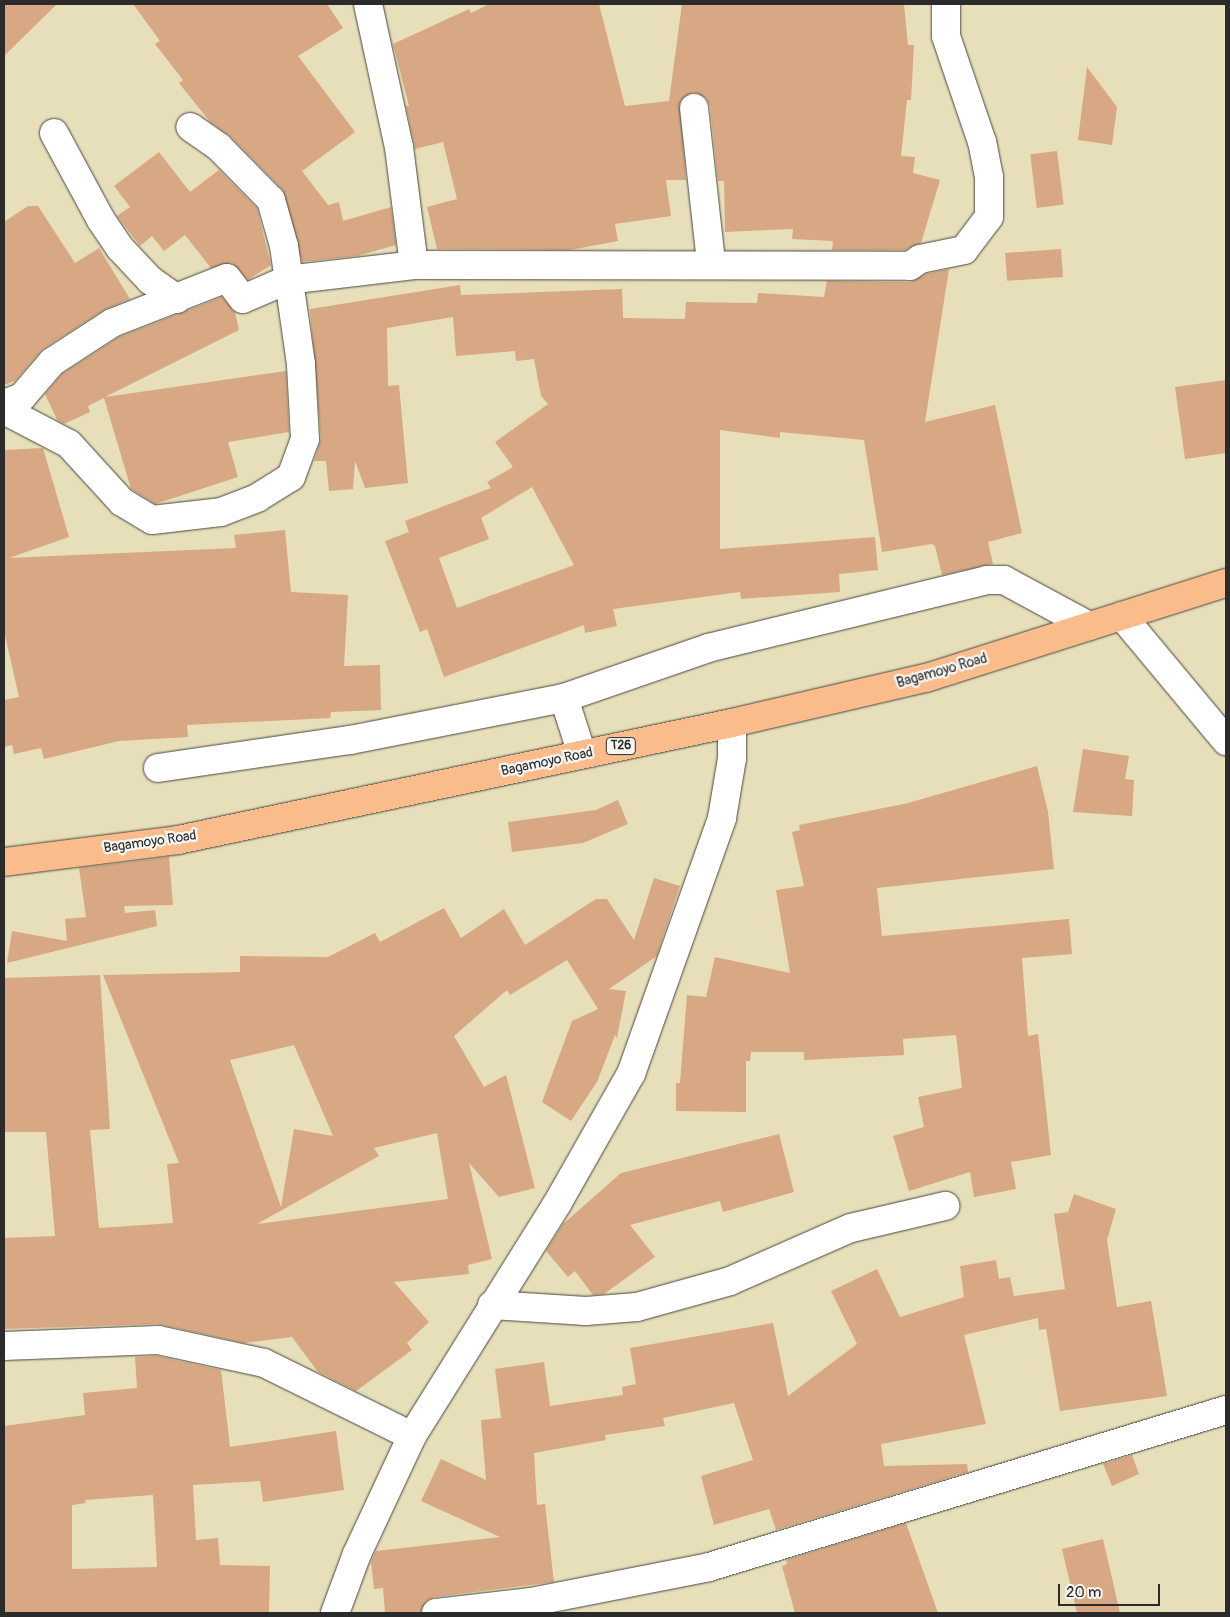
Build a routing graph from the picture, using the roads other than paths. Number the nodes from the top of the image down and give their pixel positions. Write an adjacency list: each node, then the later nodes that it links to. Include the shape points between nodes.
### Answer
1 (368, 4): 7 (street, via 399,148)
2 (946, 4): 6 (street, via 946,36 982,142 989,176 989,217 964,250 920,259 910,266)
3 (694, 108): 6 (street)
4 (190, 128): 8 (street, via 219,147 270,200 284,246)
5 (54, 133): 9 (street, via 101,220 120,248 150,280)
6 (711, 263): 7 (street)
7 (414, 265): 8 (street)
8 (287, 280): 9 (street, via 243,299 227,278); 11 (street, via 301,364 305,439 291,477 257,498 221,512 152,520 122,502 69,444)
9 (177, 299): 10 (street, via 112,323 52,362 22,397)
10 (4, 404)
11 (4, 410)
12 (1226, 583): 13 (highway, Bagamoyo Road / T26)
13 (1122, 616): 14 (highway, Bagamoyo Road / T26); 17 (street)
14 (1089, 626): 15 (street, via 1004,580 987,580 708,648); 16 (highway, Bagamoyo Road / T26, via 926,678)
15 (564, 698): 18 (street); 19 (street, via 350,740)
16 (732, 723): 18 (highway, Bagamoyo Road / T26); 22 (street, via 732,758 722,818 631,1074 557,1204)
17 (1226, 741)
18 (582, 754): 20 (highway, Bagamoyo Road / T26, via 178,840)
19 (158, 768)
20 (4, 862)
21 (945, 1206): 22 (street, via 851,1228 730,1281 637,1307 586,1311)
22 (492, 1305): 25 (street)
23 (4, 1346): 25 (street, via 158,1340 254,1361)
24 (1226, 1410): 27 (street, via 709,1567 531,1602)
25 (412, 1436): 26 (street, via 357,1554)
26 (335, 1613)
27 (436, 1613)

